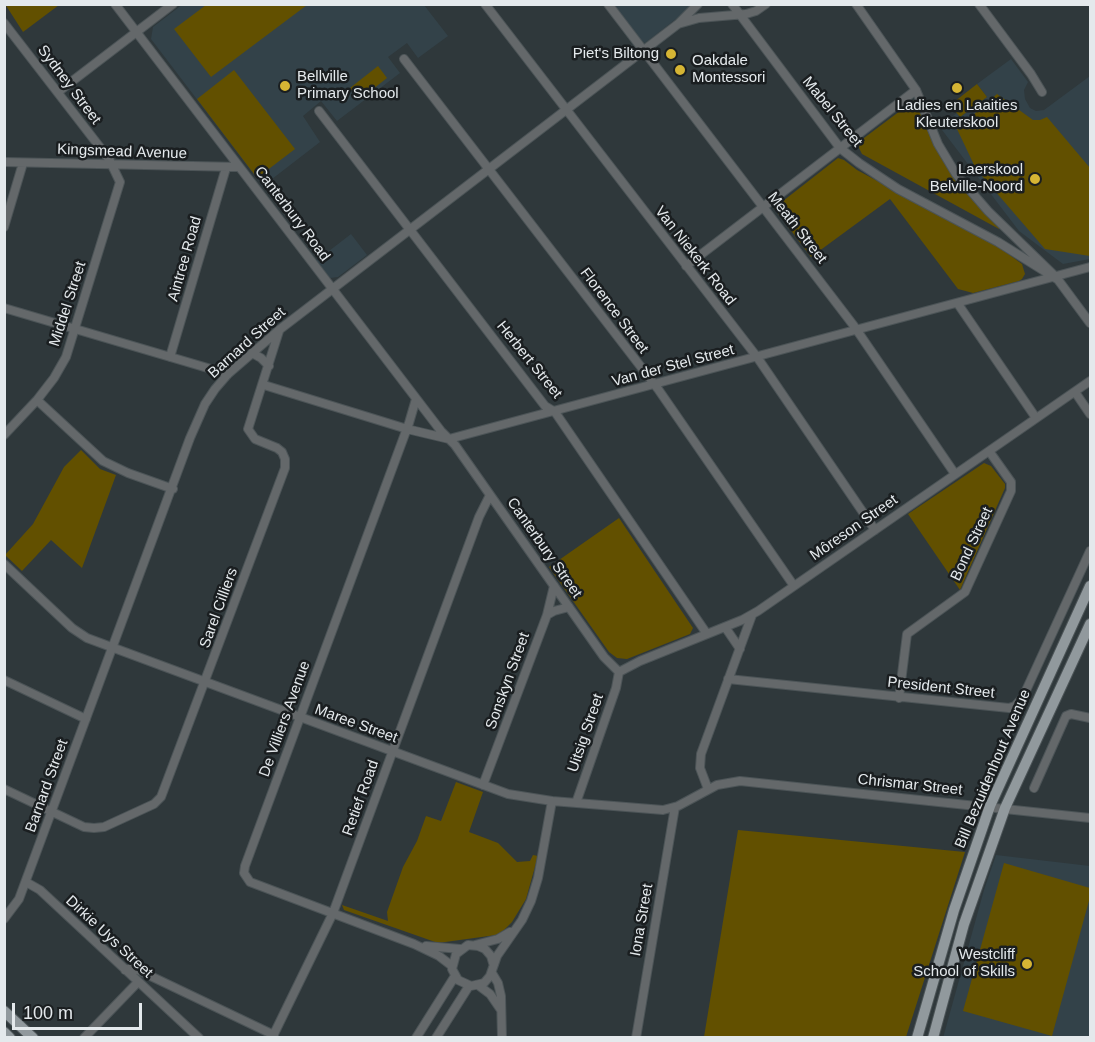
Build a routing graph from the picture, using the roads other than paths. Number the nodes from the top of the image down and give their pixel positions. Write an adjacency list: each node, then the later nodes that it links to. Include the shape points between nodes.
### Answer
1 (115, 4): 13 (street, Canterbury Road)
2 (173, 4): 13 (street)
3 (486, 4): 20 (street, Van Niekerk Road)
4 (608, 4): 14 (street, Meath Street)
5 (698, 4): 12 (street)
6 (732, 4): 10 (street, Mabel Street)
7 (765, 4): 10 (street, Barnard Street, via 755,12)
8 (856, 4): 16 (street)
9 (979, 4): 18 (street)
10 (740, 15): 12 (street, Barnard Street); 21 (street, Mabel Street)
11 (4, 22): 17 (street, Sydney Street)
12 (678, 24): 14 (street, Barnard Street)
13 (137, 33): 17 (street); 25 (street, Canterbury Road)
14 (643, 51): 20 (street, Barnard Street); 28 (street, Meath Street)
15 (404, 59): 27 (street, Florence Street)
16 (916, 90): 21 (street); 33 (street, via 938,144 956,174)
17 (58, 92): 24 (street, Sydney Street)
18 (1042, 92)
19 (320, 111): 30 (street, Herbert Street)
20 (566, 111): 27 (street, Barnard Street); 31 (street, Van Niekerk Road)
21 (840, 148): 28 (street); 33 (street, Mabel Street, via 898,189 998,242)
22 (4, 162): 23 (street, Kingsmead Avenue)
23 (23, 162): 24 (street, Kingsmead Avenue); 29 (street)
24 (112, 165): 26 (street, Kingsmead Avenue); 38 (street, Middel Street, via 120,182)
25 (238, 167): 26 (street, Kingsmead Avenue); 34 (street, Canterbury Road)
26 (226, 168): 42 (street, Aintree Road)
27 (489, 170): 30 (street, Barnard Street); 47 (street, Florence Street)
28 (763, 207): 31 (street); 40 (street, Meath Street)
29 (4, 227)
30 (411, 230): 34 (street, Barnard Street); 52 (street, Herbert Street, via 545,406)
31 (686, 266): 43 (street, Van Niekerk Road)
32 (1090, 267): 33 (street, Van der Stel Street)
33 (1057, 279): 35 (street, Van der Stel Street); 37 (street)
34 (332, 289): 39 (street, Barnard Street); 50 (street, Canterbury Road)
35 (958, 304): 40 (street, Van der Stel Street); 54 (street)
36 (4, 308): 38 (street)
37 (1090, 323)
38 (76, 329): 42 (street); 51 (street, Middel Street, via 66,357)
39 (279, 330): 41 (street, Barnard Street); 44 (street, Sarel Cilliers)
40 (857, 331): 43 (street, Van der Stel Street); 59 (street, Meath Street)
41 (252, 353): 44 (street); 45 (street, Barnard Street)
42 (170, 357): 45 (street)
43 (757, 357): 47 (street, Van der Stel Street); 62 (street, Van Niekerk Road)
44 (269, 366): 48 (street, Sarel Cilliers)
45 (228, 374): 60 (street, Barnard Street, via 205,404)
46 (1090, 381): 49 (street, Môreson Street)
47 (653, 384): 52 (street, Van der Stel Street); 67 (street, Florence Street)
48 (264, 385): 55 (street, Van der Stel Street); 81 (street, Sarel Cilliers, via 248,429 255,439 282,452 285,468)
49 (1075, 392): 53 (street); 54 (street, Môreson Street)
50 (416, 399): 55 (street, De Villiers Avenue); 57 (street, Canterbury Road)
51 (37, 400): 56 (street, Middel Street); 60 (street, via 103,461)
52 (555, 412): 57 (street, Van der Stel Street); 75 (street, Herbert Street)
53 (1090, 414)
54 (1036, 418): 58 (street, Môreson Street)
55 (407, 429): 57 (street, Van der Stel Street); 83 (street, De Villiers Avenue)
56 (4, 435)
57 (449, 439): 61 (street, Canterbury Street)
58 (989, 451): 59 (street, Môreson Street); 82 (street, Bond Street, via 1012,488 965,592 907,634)
59 (955, 474): 62 (street, Môreson Street)
60 (172, 489): 76 (street, Barnard Street)
61 (490, 495): 66 (street, Canterbury Street); 86 (street, Retief Road)
62 (875, 530): 67 (street, Môreson Street)
63 (1090, 551): 82 (street, President Street, via 1023,697 1015,706)
64 (8, 568): 65 (street); 76 (street, Maree Street, via 77,632)
65 (4, 578)
66 (554, 586): 69 (street, Canterbury Street); 71 (street, Sonskyn Street)
67 (794, 586): 72 (street, Môreson Street)
68 (1090, 586): 94 (main road, Bill Bezuidenhout Avenue)
69 (563, 598): 70 (street, Canterbury Street); 71 (street)
70 (569, 607): 71 (street); 78 (street, Canterbury Street)
71 (547, 615): 88 (street, Sonskyn Street)
72 (752, 615): 74 (street, Môreson Street); 77 (street)
73 (1090, 624): 96 (main road, Bill Bezuidenhout Avenue)
74 (725, 627): 75 (street, Môreson Street); 77 (street)
75 (707, 634): 78 (street, Môreson Street)
76 (113, 648): 81 (street, Maree Street); 85 (street, Barnard Street)
77 (740, 649): 79 (street)
78 (619, 672): 93 (street, Uitsig Street)
79 (728, 679): 82 (street, President Street); 91 (street, via 701,754 700,771)
80 (4, 680): 85 (street)
81 (206, 682): 83 (street, Maree Street); 97 (street, Sarel Cilliers, via 163,794 154,804 94,828)
82 (898, 698)
83 (300, 717): 86 (street, Maree Street); 100 (street, De Villiers Avenue, via 244,873 249,882)
84 (1090, 718): 89 (street, via 1071,714 1064,719)
85 (86, 719): 97 (street, Barnard Street)
86 (393, 751): 88 (street, Maree Street); 100 (street, Retief Road)
87 (727, 782): 91 (street, Maree Street); 94 (street, Chrismar Street)
88 (483, 785): 92 (street, Maree Street, via 508,794)
89 (1034, 788)
90 (4, 789): 97 (street, Sarel Cilliers)
91 (708, 789): 95 (street, Maree Street)
92 (552, 801): 93 (street, Maree Street); 102 (street, via 534,895)
93 (576, 803): 95 (street, Maree Street, via 652,810)
94 (990, 806): 96 (street, Chrismar Street); 124 (main road, Bill Bezuidenhout Avenue, via 950,922)
95 (675, 807): 123 (street, Iona Street)
96 (1005, 808): 98 (street, Chrismar Street); 125 (main road, Bill Bezuidenhout Avenue, via 964,924)
97 (53, 812): 99 (street, Barnard Street)
98 (1090, 818)
99 (26, 882): 101 (street, Barnard Street, via 16,905); 108 (street, Dirkie Uys Street, via 40,890)
100 (333, 914): 103 (street, De Villiers Avenue); 115 (street, Retief Road)
101 (4, 919)
102 (515, 928): 104 (street, via 498,939); 107 (street)
103 (414, 944): 105 (street, De Villiers Avenue); 106 (street, De Villiers Avenue)
104 (474, 945): 105 (street); 107 (street, via 487,951)
105 (460, 949): 106 (street)
106 (452, 966): 109 (street)
107 (492, 968): 111 (street, via 486,981); 112 (street)
108 (125, 970): 110 (street, Dirkie Uys Street); 115 (street, via 140,971)
109 (455, 976): 111 (street); 120 (street)
110 (138, 982): 118 (street); 119 (street, Dirkie Uys Street)
111 (474, 986): 112 (street, via 490,994); 121 (street)
112 (501, 1010): 122 (street)
113 (4, 1011): 117 (main road)
114 (4, 1032): 116 (main road)
115 (273, 1036)
116 (10, 1038)
117 (33, 1038)
118 (84, 1038)
119 (199, 1038)
120 (416, 1038)
121 (436, 1038)
122 (502, 1038)
123 (636, 1038)
124 (917, 1038)
125 (933, 1038)

